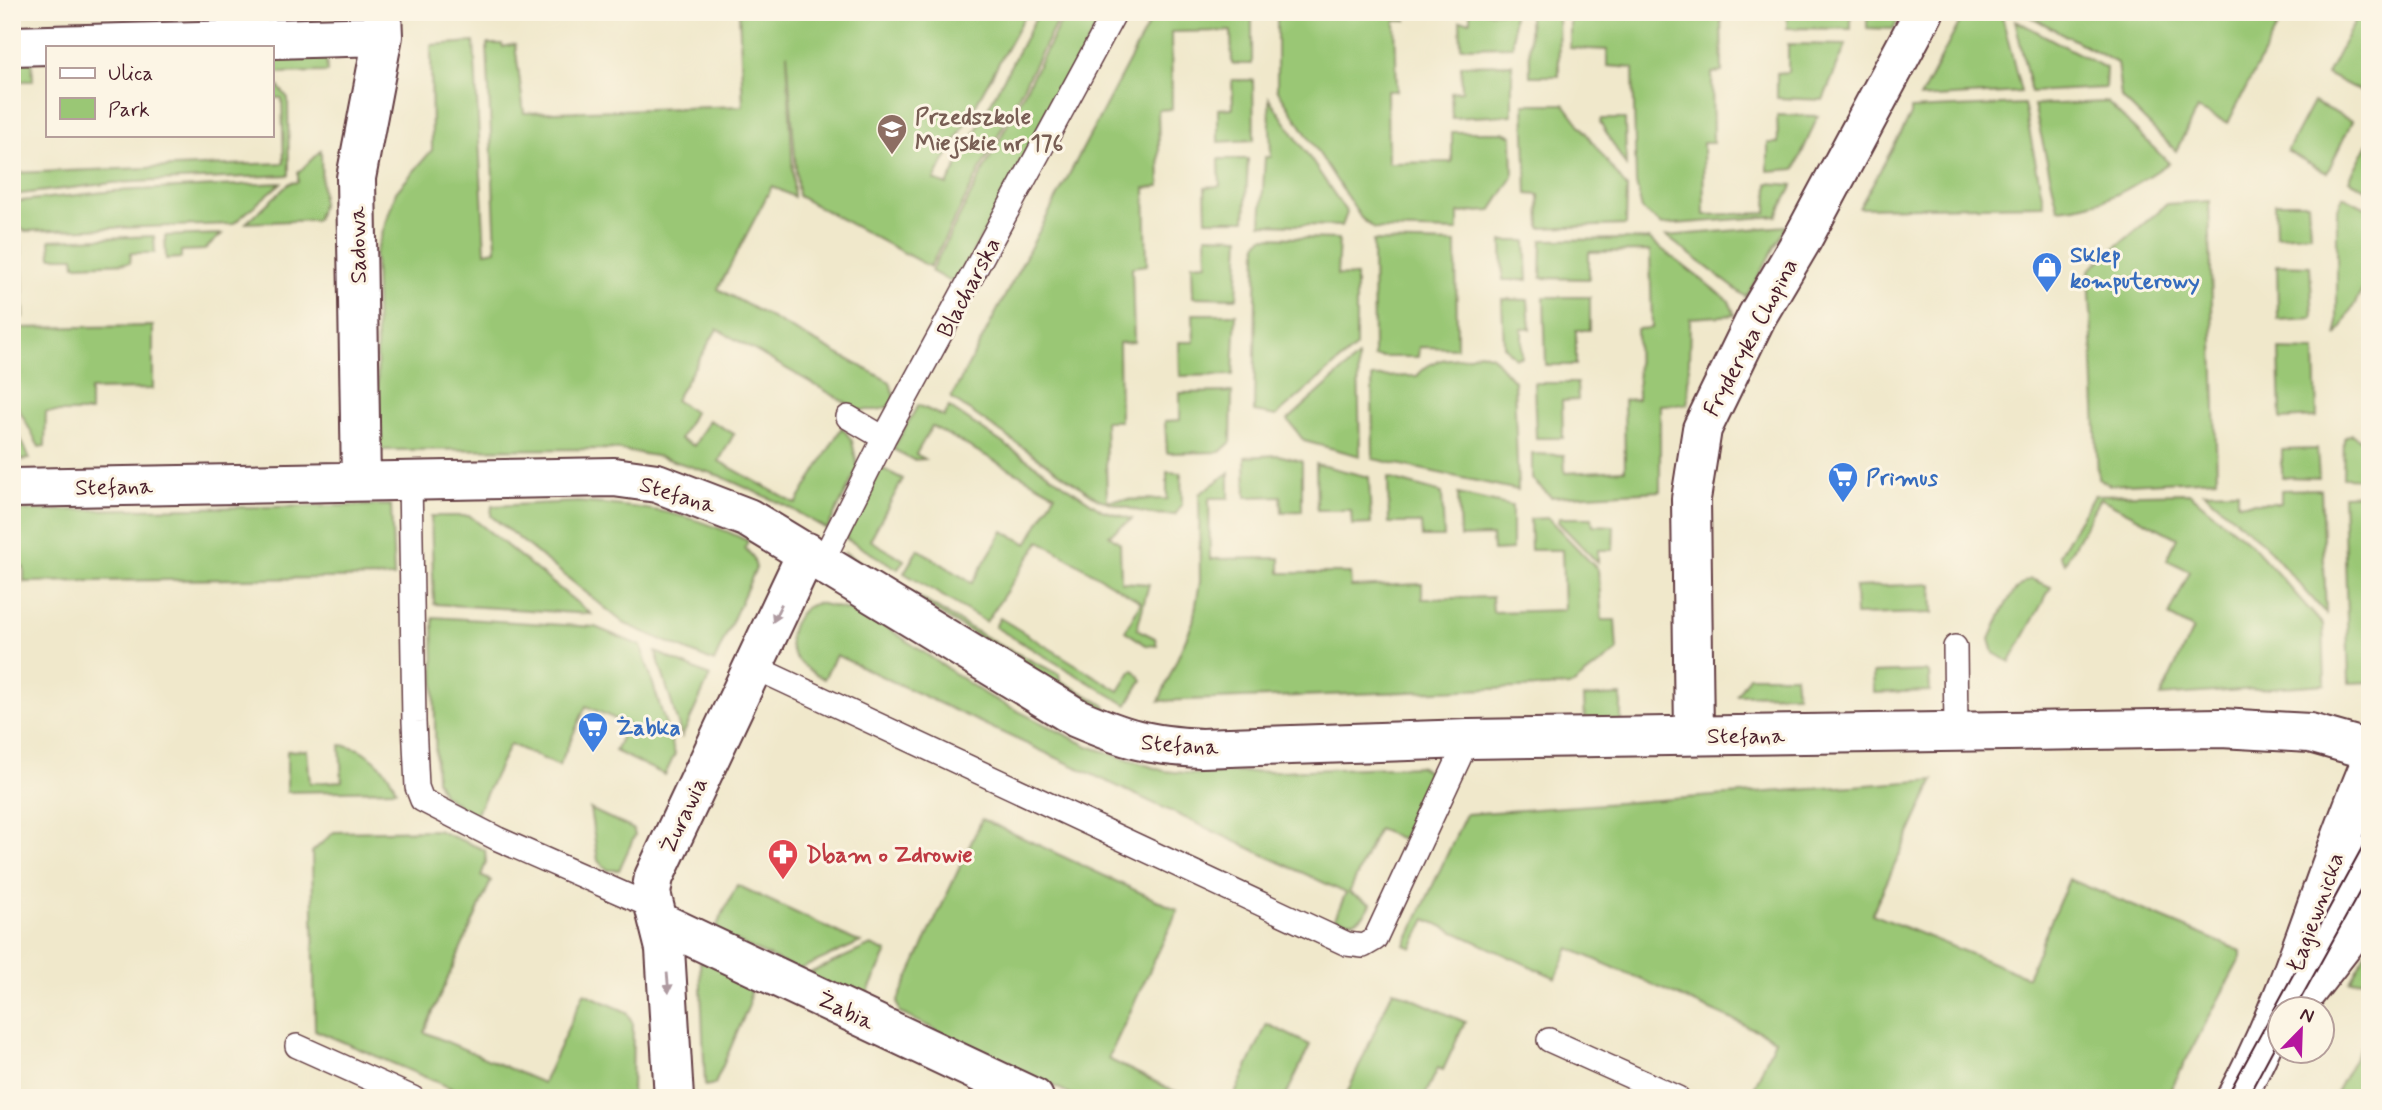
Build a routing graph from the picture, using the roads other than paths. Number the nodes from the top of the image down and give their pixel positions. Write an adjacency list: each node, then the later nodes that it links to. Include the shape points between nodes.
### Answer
1 (1115, 12): 6 (lane, Blacharska)
2 (1924, 12): 14 (street, Fryderyka Chopina, via 1757,316 1702,429 1691,509)
3 (382, 24): 4 (street); 8 (street, Sadowa, via 356,178)
4 (12, 46)
5 (848, 417): 6 (lane)
6 (884, 438): 10 (lane, Blacharska)
7 (410, 479): 8 (street, Stefana); 10 (street, Stefana, via 614,477 657,483 748,518); 20 (lane, via 414,722 417,787 422,800)
8 (361, 481): 9 (street, Stefana)
9 (12, 488)
10 (814, 557): 12 (street, Żurawia, one-way to 12); 15 (street, Stefana, via 1036,695 1131,741 1200,748)
11 (1955, 647): 13 (lane)
12 (752, 666): 15 (lane, via 1347,944 1363,946 1375,939); 20 (street, Żurawia, via 654,877)
13 (1956, 731): 14 (street, Stefana); 16 (street, Stefana, via 2262,730 2330,737)
14 (1694, 735): 15 (street, Stefana)
15 (1468, 739)
16 (2370, 750)
17 (2370, 764): 27 (street, Łagiewnicka)
18 (2370, 854): 21 (street)
19 (2370, 910): 22 (street, Łagiewnicka)
20 (655, 914): 29 (street, Żurawia, one-way to 29, via 670,1001); 30 (street, Żabia)
21 (2293, 995)
22 (2304, 995)
23 (1549, 1040): 31 (lane)
24 (2266, 1042): 27 (street)
25 (297, 1046): 28 (lane)
26 (2266, 1046): 27 (street, Łagiewnicka)
27 (2257, 1059): 32 (street, Łagiewnicka)
28 (413, 1098)
29 (674, 1098)
30 (1034, 1098)
31 (1678, 1098)
32 (2236, 1098)

